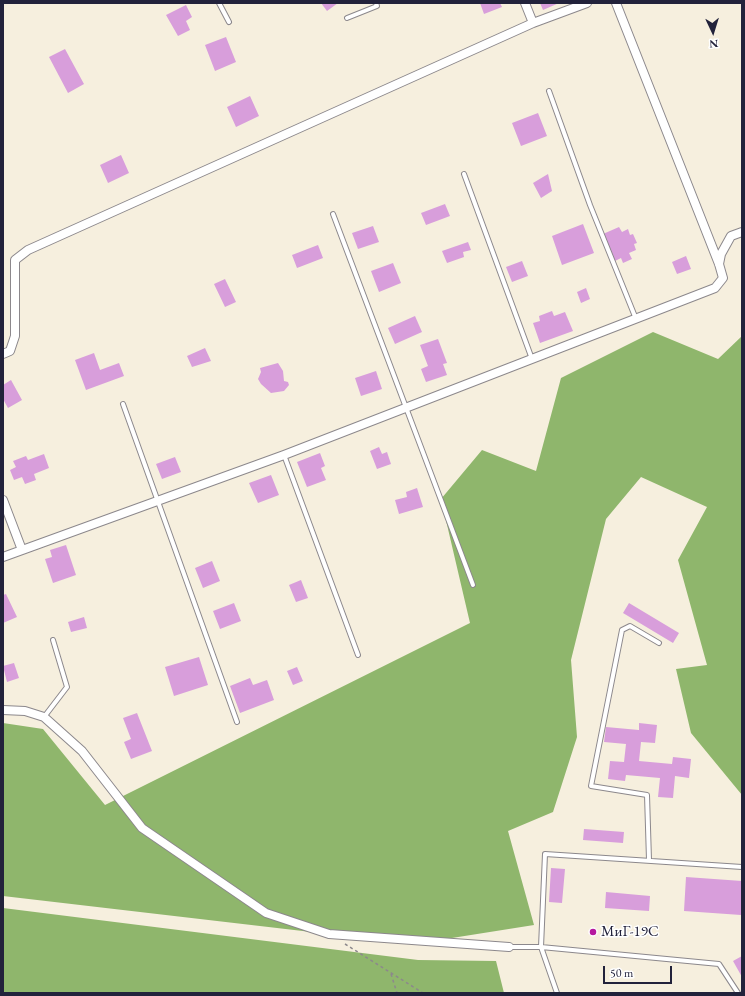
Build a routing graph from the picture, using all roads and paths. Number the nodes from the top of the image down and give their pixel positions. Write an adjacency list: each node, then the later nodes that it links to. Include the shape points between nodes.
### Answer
1 (219, 3): 7 (lane)
2 (376, 3): 6 (lane, via 377,6)
3 (525, 3): 8 (street)
4 (587, 3): 8 (street)
5 (616, 3): 13 (street)
6 (347, 18)
7 (229, 22)
8 (533, 23): 15 (street, via 28,250 15,260 15,336 10,351)
9 (549, 91): 14 (lane, via 590,205)
10 (464, 174): 16 (lane)
11 (333, 214): 18 (lane)
12 (742, 232): 13 (street, via 731,236 721,254)
13 (719, 264): 14 (street, via 722,278 715,288)
14 (636, 320): 16 (street)
15 (3, 354)
16 (532, 359): 18 (street)
17 (123, 404): 21 (lane)
18 (407, 407): 19 (street); 24 (lane)
19 (284, 455): 21 (street); 27 (lane)
20 (3, 500): 22 (street)
21 (159, 500): 22 (street); 30 (lane)
22 (22, 550): 23 (street)
23 (3, 557)
24 (473, 585)
25 (53, 640): 29 (lane, via 67,687)
26 (659, 643): 31 (lane, via 630,626 622,630 591,786 647,794)
27 (358, 655)
28 (3, 710): 29 (street, via 25,711)
29 (44, 717): 34 (street, via 82,751 142,828 266,913 329,934)
30 (237, 722)
31 (649, 860): 32 (lane); 35 (lane, via 545,854)
32 (742, 867)
33 (343, 943): 36 (path)
34 (509, 947): 35 (lane)
35 (541, 947): 39 (lane); 40 (lane, via 719,964)
36 (390, 973): 37 (path); 38 (path)
37 (397, 993)
38 (423, 993)
39 (557, 993)
40 (738, 993)

